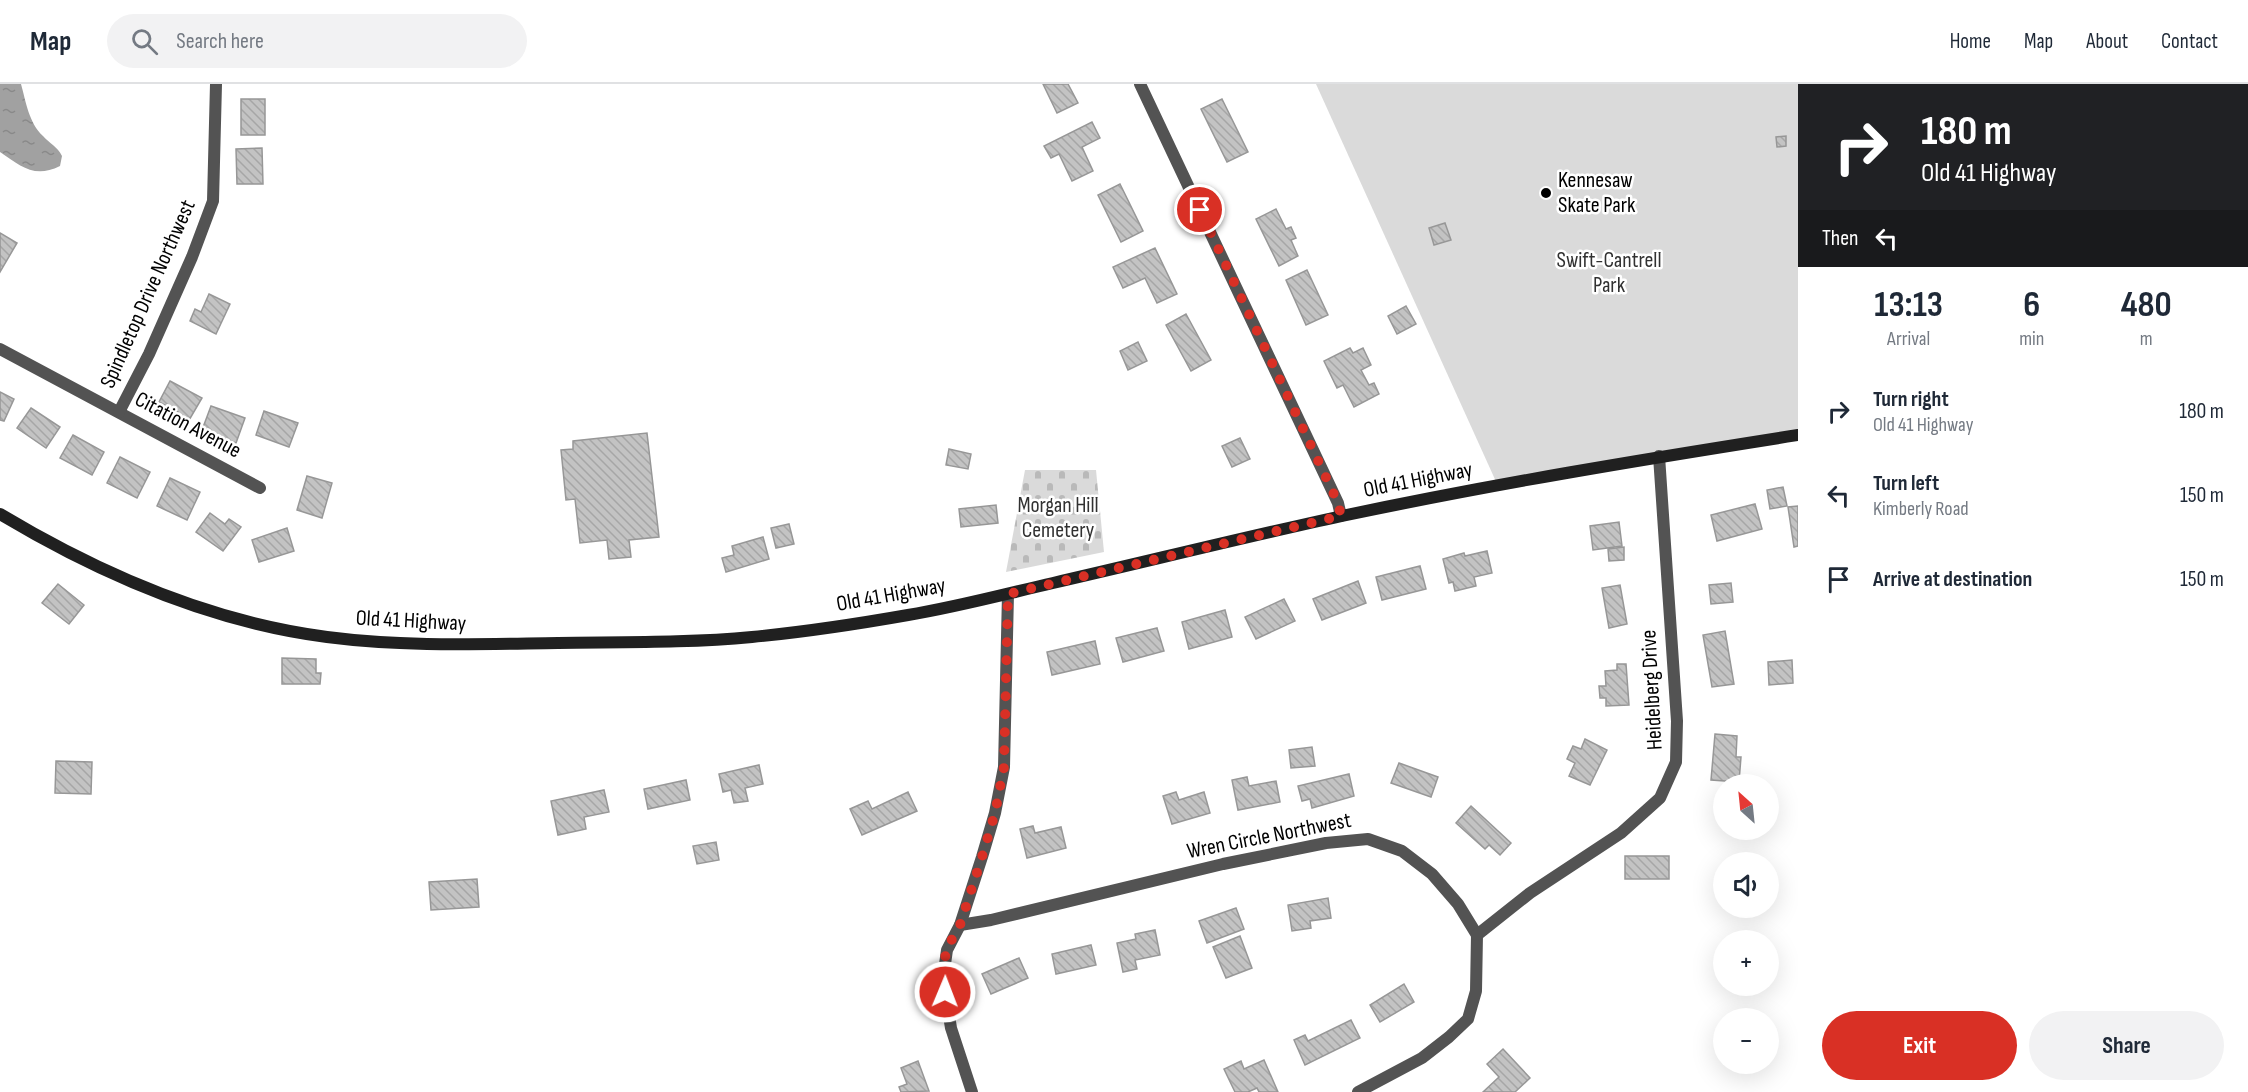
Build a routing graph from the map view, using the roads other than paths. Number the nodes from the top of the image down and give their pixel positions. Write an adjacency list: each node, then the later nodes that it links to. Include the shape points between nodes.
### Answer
1 (216, 84): 4 (street, Spindletop Drive Northwest, via 213,201 149,354)
2 (1140, 84): 9 (street)
3 (0, 349): 4 (street, Citation Avenue)
4 (119, 412): 7 (street, Citation Avenue)
5 (1798, 435): 6 (main road, Old 41 Highway)
6 (1659, 456): 9 (main road, Old 41 Highway); 12 (street, Heidelberg Drive, via 1677,721 1676,762 1660,798 1621,833 1530,893)
7 (260, 488)
8 (0, 514): 10 (main road, Old 41 Highway, via 147,590 192,606 327,638 489,646 752,637 914,614)
9 (1341, 516): 10 (main road, Old 41 Highway)
10 (1008, 594): 11 (street, via 1004,767 995,813)
11 (960, 925): 12 (street, Wren Circle Northwest, via 1234,862 1326,843 1368,839 1402,851 1432,874 1458,904); 13 (street, via 946,950 943,978 951,1028)
12 (1477, 935): 14 (street, via 1476,992 1468,1019 1422,1058)
13 (972, 1092)
14 (1358, 1092)

